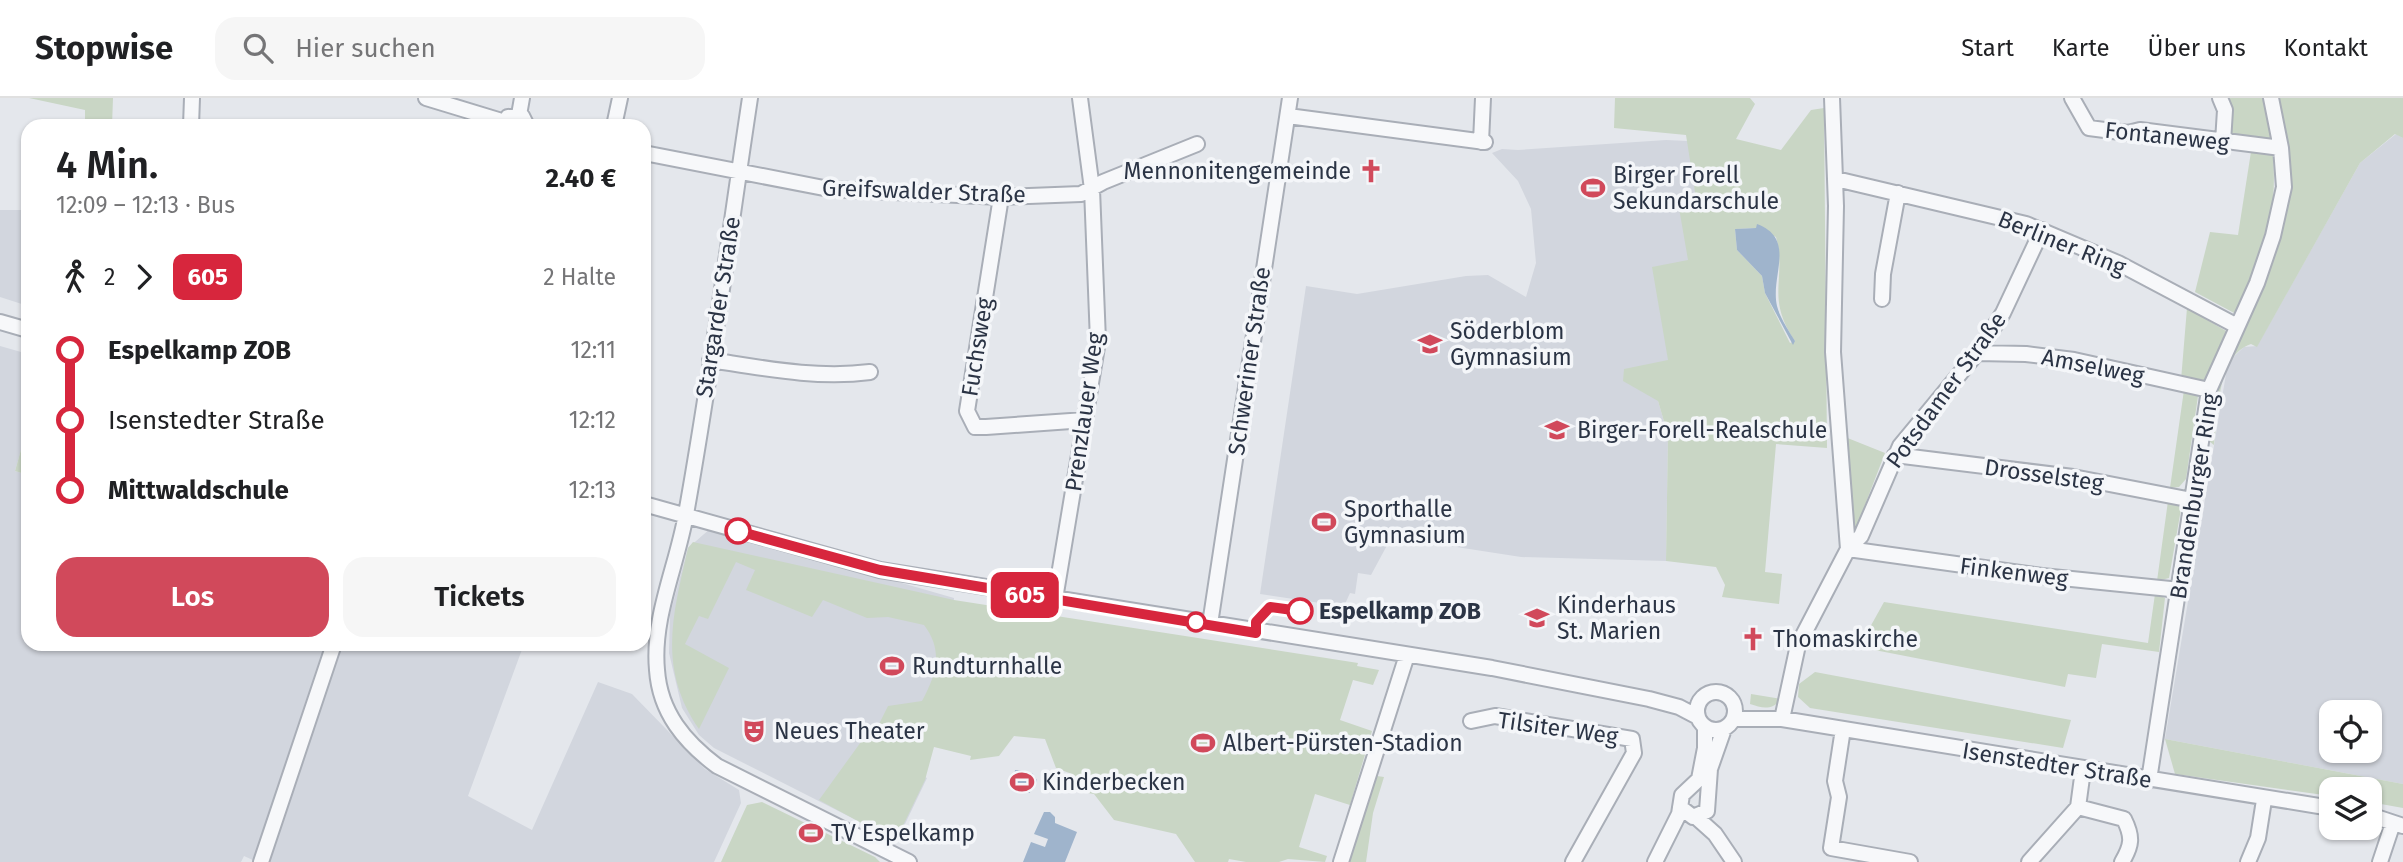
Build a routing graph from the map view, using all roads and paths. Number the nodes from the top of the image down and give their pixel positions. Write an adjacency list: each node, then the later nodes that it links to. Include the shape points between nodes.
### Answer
1 (192, 98): 14 (street)
2 (426, 98): 15 (street)
3 (522, 98): 16 (street)
4 (620, 98): 17 (street)
5 (751, 98): 22 (street, Stargarder Straße)
6 (1080, 98): 24 (street, Prenzlauer Weg)
7 (1290, 98): 13 (street, Schweriner Straße)
8 (1483, 98): 13 (street, via 1483,142)
9 (1832, 98): 23 (street)
10 (2072, 98): 18 (street, Fontaneweg, via 2089,128)
11 (2220, 98): 18 (street, via 2225,110)
12 (2271, 98): 20 (street, Brandenburger Ring)
13 (1287, 116): 44 (street, Schweriner Straße)
14 (191, 119)
15 (490, 119)
16 (523, 119)
17 (616, 119)
18 (2223, 142): 20 (street, Fontaneweg)
19 (1197, 144): 24 (street, Greifswalder Straße)
20 (2281, 148): 30 (street, Brandenburger Ring, via 2284,187 2273,236 2258,283)
21 (651, 155): 22 (street, Greifswalder Straße)
22 (738, 174): 26 (street, Greifswalder Straße, via 829,189); 33 (street, Stargarder Straße)
23 (1836, 179): 25 (street, Berliner Ring); 41 (street, via 1833,352)
24 (1092, 190): 26 (street, Greifswalder Straße); 36 (street, Prenzlauer Weg, via 1098,341)
25 (1898, 192): 27 (street, Berliner Ring); 28 (street)
26 (1001, 197): 36 (street, Fuchsweg, via 969,420 975,427)
27 (2042, 230): 30 (street, Berliner Ring, via 2118,263); 32 (street, Potsdamer Straße, via 2003,313)
28 (1882, 299)
29 (0, 322): 31 (street)
30 (2237, 326): 35 (street, Brandenburger Ring)
31 (21, 328)
32 (1977, 353): 35 (street, Amselweg, via 2074,360); 37 (street, Potsdamer Straße)
33 (709, 360): 34 (street, via 800,373); 40 (street, Stargarder Straße)
34 (870, 372)
35 (2209, 390): 38 (street, Brandenburger Ring)
36 (1085, 420): 43 (street, Prenzlauer Weg)
37 (1895, 456): 38 (street, Drosselsteg, via 2073,477); 41 (street, Potsdamer Straße, via 1861,536)
38 (2192, 499): 42 (street, Brandenburger Ring)
39 (651, 506): 40 (street)
40 (686, 517): 43 (street, via 870,568); 66 (street, Stargarder Straße, via 656,652 661,691 673,722 696,751 741,781)
41 (1848, 549): 42 (street, Finkenweg); 50 (street, via 1798,645)
42 (2179, 590): 56 (street, Brandenburger Ring)
43 (1055, 599): 44 (street)
44 (1210, 624): 46 (street)
45 (332, 651): 65 (street)
46 (1407, 655): 48 (street); 67 (street)
47 (1703, 696): 48 (street); 49 (street, via 1720,692); 52 (street, via 1698,705)
48 (1649, 699): 52 (street, via 1679,707)
49 (1733, 702): 50 (street, Isenstedter Straße); 53 (street)
50 (1782, 719): 53 (street, Isenstedter Straße); 54 (street, Isenstedter Straße)
51 (1471, 721): 68 (street, Tilsiter Weg, via 1495,716 1633,739 1634,753)
52 (1701, 722): 53 (street, via 1717,730); 57 (street, via 1701,773)
53 (1729, 724): 58 (street, via 1715,750)
54 (1843, 729): 55 (street, Isenstedter Straße); 70 (street, via 1831,848)
55 (2083, 770): 56 (street, Isenstedter Straße); 60 (street)
56 (2148, 780): 59 (street, Isenstedter Straße)
57 (1692, 789): 58 (street); 62 (street, via 1682,795)
58 (1707, 795): 62 (street)
59 (2264, 800): 61 (street, Isenstedter Straße); 73 (street, via 2258,838)
60 (2078, 807): 71 (street); 72 (street, via 2123,819 2132,837)
61 (2319, 807)
62 (1693, 813): 64 (street); 69 (street)
63 (2398, 825): 74 (street)
64 (1656, 861)
65 (261, 862)
66 (909, 862)
67 (1341, 862)
68 (1573, 862)
69 (1734, 862)
70 (1910, 862)
71 (2029, 862)
72 (2122, 862)
73 (2248, 862)
74 (2380, 862)

